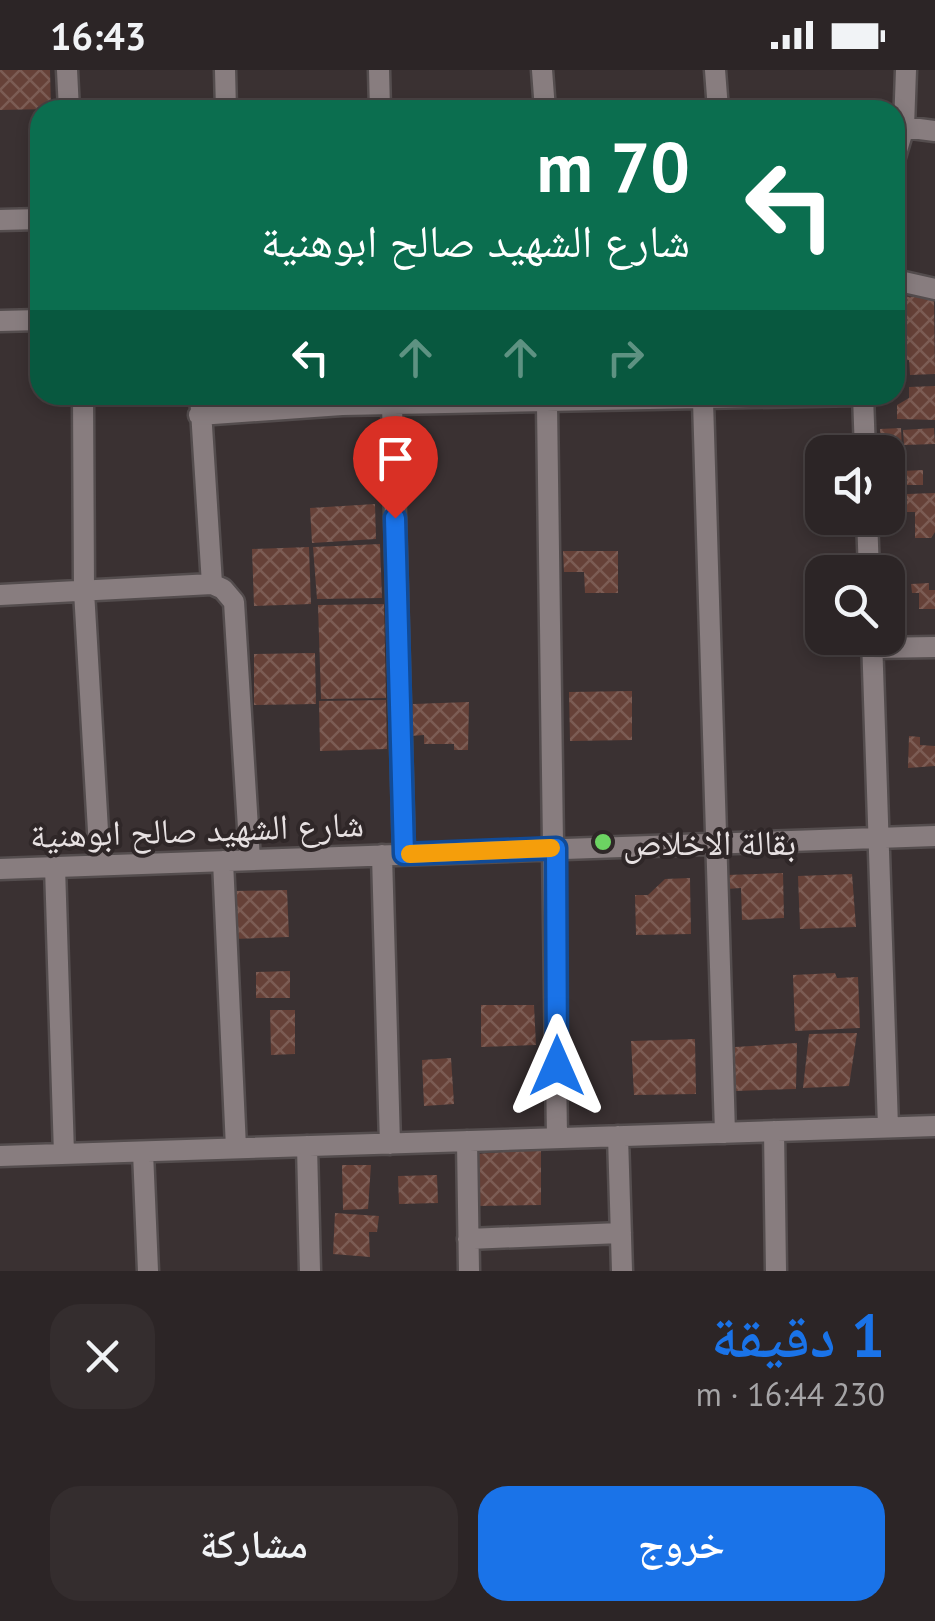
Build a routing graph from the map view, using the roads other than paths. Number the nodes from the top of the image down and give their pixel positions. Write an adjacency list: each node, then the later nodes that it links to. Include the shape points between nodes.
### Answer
1 (68, 70): 7 (street)
2 (225, 70): 8 (street)
3 (379, 70): 9 (street)
4 (542, 70): 10 (street)
5 (715, 70): 11 (street)
6 (906, 70): 12 (street)
7 (70, 100)
8 (226, 100)
9 (380, 100)
10 (544, 100)
11 (717, 100)
12 (905, 100)
13 (905, 128): 14 (street)
14 (935, 132)
15 (30, 219): 16 (street)
16 (0, 220)
17 (905, 282): 18 (street)
18 (935, 289)
19 (0, 320): 20 (street)
20 (30, 320)
21 (83, 405): 29 (street)
22 (199, 405): 23 (street); 28 (street)
23 (392, 405): 38 (street)
24 (548, 405): 37 (street)
25 (704, 405): 36 (street)
26 (862, 405): 27 (street)
27 (864, 435)
28 (212, 584): 29 (street); 40 (street, via 234,602)
29 (84, 591): 30 (street); 42 (street)
30 (0, 596)
31 (905, 645): 32 (street)
32 (935, 646)
33 (872, 655): 35 (street)
34 (935, 836): 35 (street, شارع الشهيد صالح ابوهنية)
35 (879, 838): 36 (street, شارع الشهيد صالح ابوهنية); 46 (street)
36 (718, 844): 37 (street, شارع الشهيد صالح ابوهنية); 48 (street)
37 (556, 848): 38 (street, شارع الشهيد صالح ابوهنية); 50 (street)
38 (404, 854): 39 (street, شارع الشهيد صالح ابوهنية)
39 (382, 855): 40 (street, شارع الشهيد صالح ابوهنية); 52 (street)
40 (250, 860): 41 (street, شارع الشهيد صالح ابوهنية)
41 (222, 861): 42 (street, شارع الشهيد صالح ابوهنية); 54 (street)
42 (100, 865): 43 (street, شارع الشهيد صالح ابوهنية)
43 (56, 867): 44 (street, شارع الشهيد صالح ابوهنية); 56 (street)
44 (0, 869)
45 (935, 1126): 46 (street)
46 (888, 1128): 47 (street)
47 (774, 1131): 48 (street); 64 (street)
48 (725, 1132): 49 (street)
49 (618, 1136): 50 (street); 58 (street)
50 (557, 1138): 51 (street)
51 (467, 1141): 52 (street); 59 (street)
52 (390, 1144): 53 (street)
53 (308, 1146): 54 (street); 61 (street)
54 (236, 1148): 55 (street)
55 (143, 1152): 56 (street); 60 (street)
56 (64, 1154): 57 (street)
57 (0, 1156)
58 (621, 1233): 59 (street); 63 (street)
59 (468, 1239): 62 (street)
60 (148, 1271)
61 (310, 1271)
62 (468, 1271)
63 (622, 1271)
64 (776, 1271)

